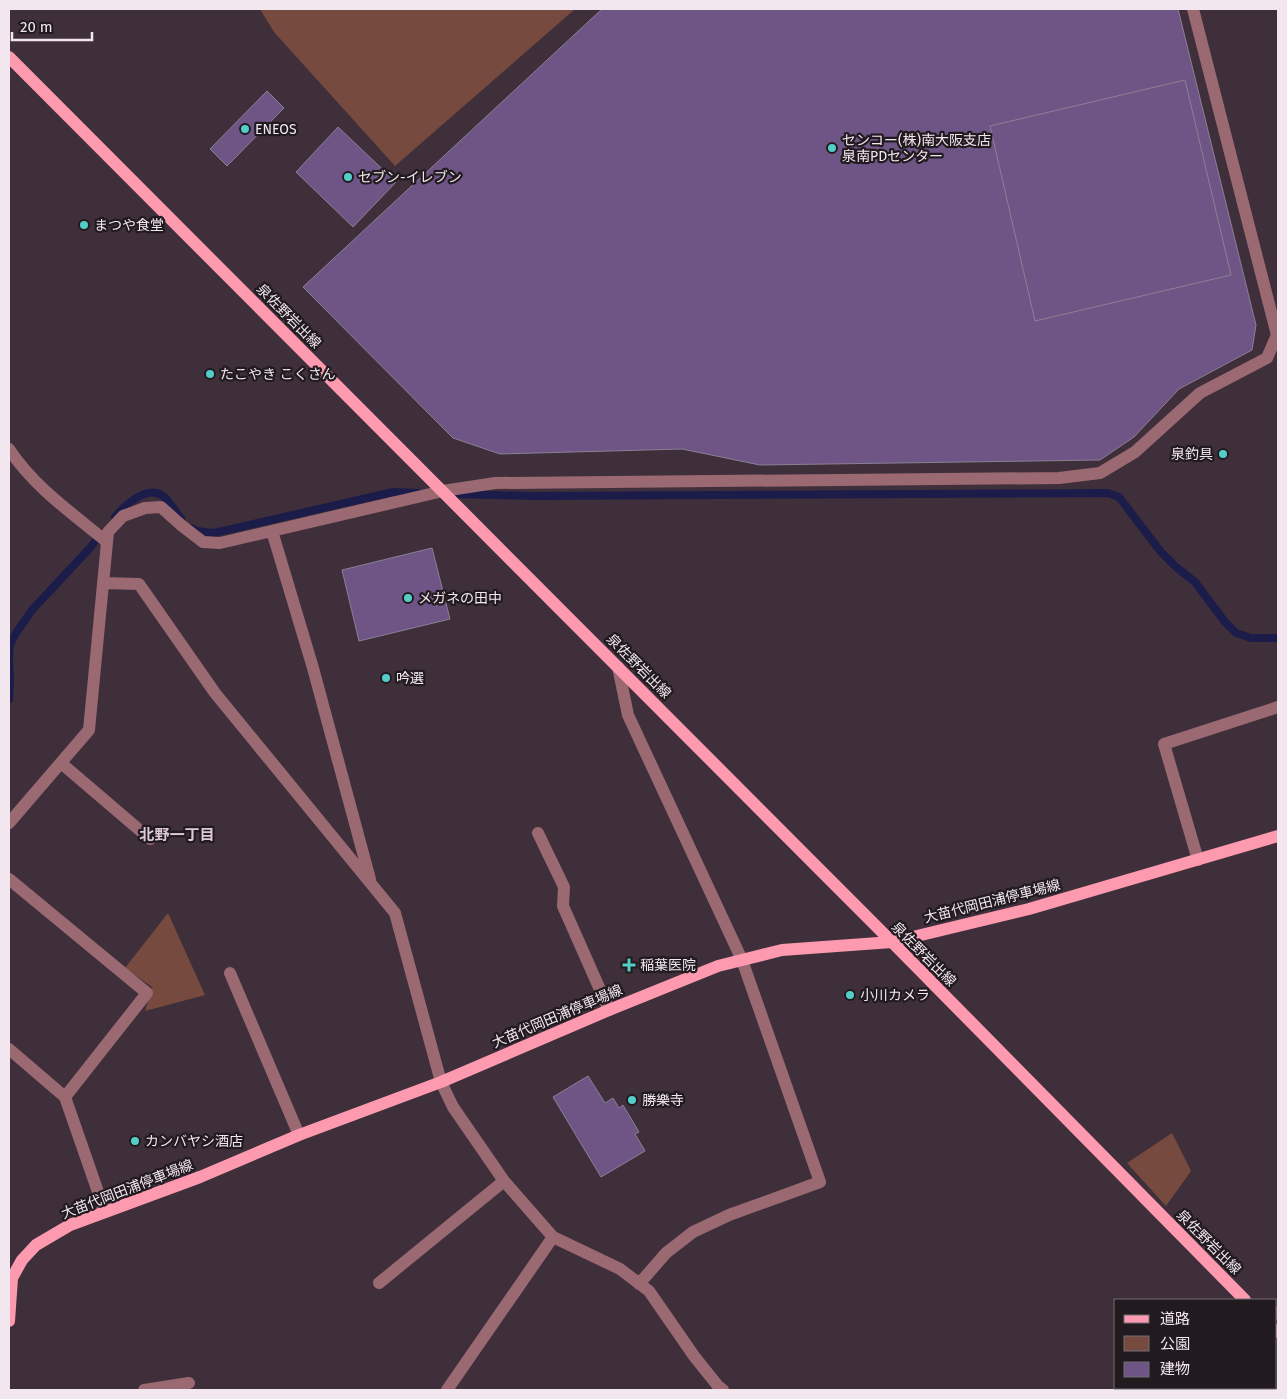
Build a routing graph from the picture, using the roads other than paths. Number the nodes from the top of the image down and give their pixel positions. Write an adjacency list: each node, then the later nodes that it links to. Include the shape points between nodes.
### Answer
1 (1193, 9): 3 (street)
2 (9, 57): 5 (main road, 泉佐野岩出線)
3 (1278, 336): 5 (street, via 1267,358 1200,394 1135,452 1100,473 1059,478 495,483)
4 (9, 448): 7 (street, via 19,464 50,496)
5 (443, 491): 6 (street); 9 (main road, 泉佐野岩出線)
6 (272, 531): 7 (street, via 220,543 203,542 161,507 145,508 123,516 108,532); 18 (street)
7 (107, 542): 8 (street)
8 (104, 583): 11 (street, via 89,730); 18 (street, via 139,584 215,693)
9 (618, 667): 19 (main road, 泉佐野岩出線); 20 (street, via 628,716)
10 (1278, 707): 16 (street, via 1164,744)
11 (61, 763): 12 (street); 15 (street)
12 (9, 823)
13 (538, 833): 22 (street, via 564,887 563,906)
14 (1278, 836): 16 (main road, 大苗代岡田浦停車場線)
15 (150, 839)
16 (1198, 860): 19 (main road, 大苗代岡田浦停車場線, via 1029,909)
17 (9, 879): 25 (street, via 147,993)
18 (371, 884): 24 (street, via 395,913)
19 (892, 942): 20 (main road, 大苗代岡田浦停車場線, via 782,950); 33 (main road, 泉佐野岩出線)
20 (742, 960): 22 (main road, 大苗代岡田浦停車場線, via 718,966); 31 (street, via 820,1182 729,1215 693,1232 666,1253)
21 (230, 974): 26 (street)
22 (609, 1010): 24 (main road, 大苗代岡田浦停車場線)
23 (9, 1049): 25 (street)
24 (442, 1082): 26 (main road, 大苗代岡田浦停車場線); 27 (street, via 454,1108)
25 (65, 1097): 28 (street)
26 (299, 1134): 28 (main road, 大苗代岡田浦停車場線, via 200,1177)
27 (504, 1181): 29 (street); 30 (street)
28 (105, 1212): 32 (main road, 大苗代岡田浦停車場線, via 70,1225 36,1245 12,1278)
29 (553, 1237): 31 (street, via 620,1269); 37 (street)
30 (379, 1283)
31 (639, 1284): 38 (street, via 649,1291 694,1356)
32 (10, 1294): 34 (main road, 大苗代岡田浦停車場線)
33 (1244, 1299)
34 (9, 1321)
35 (189, 1383): 36 (street)
36 (144, 1390)
37 (447, 1390)
38 (723, 1390)

